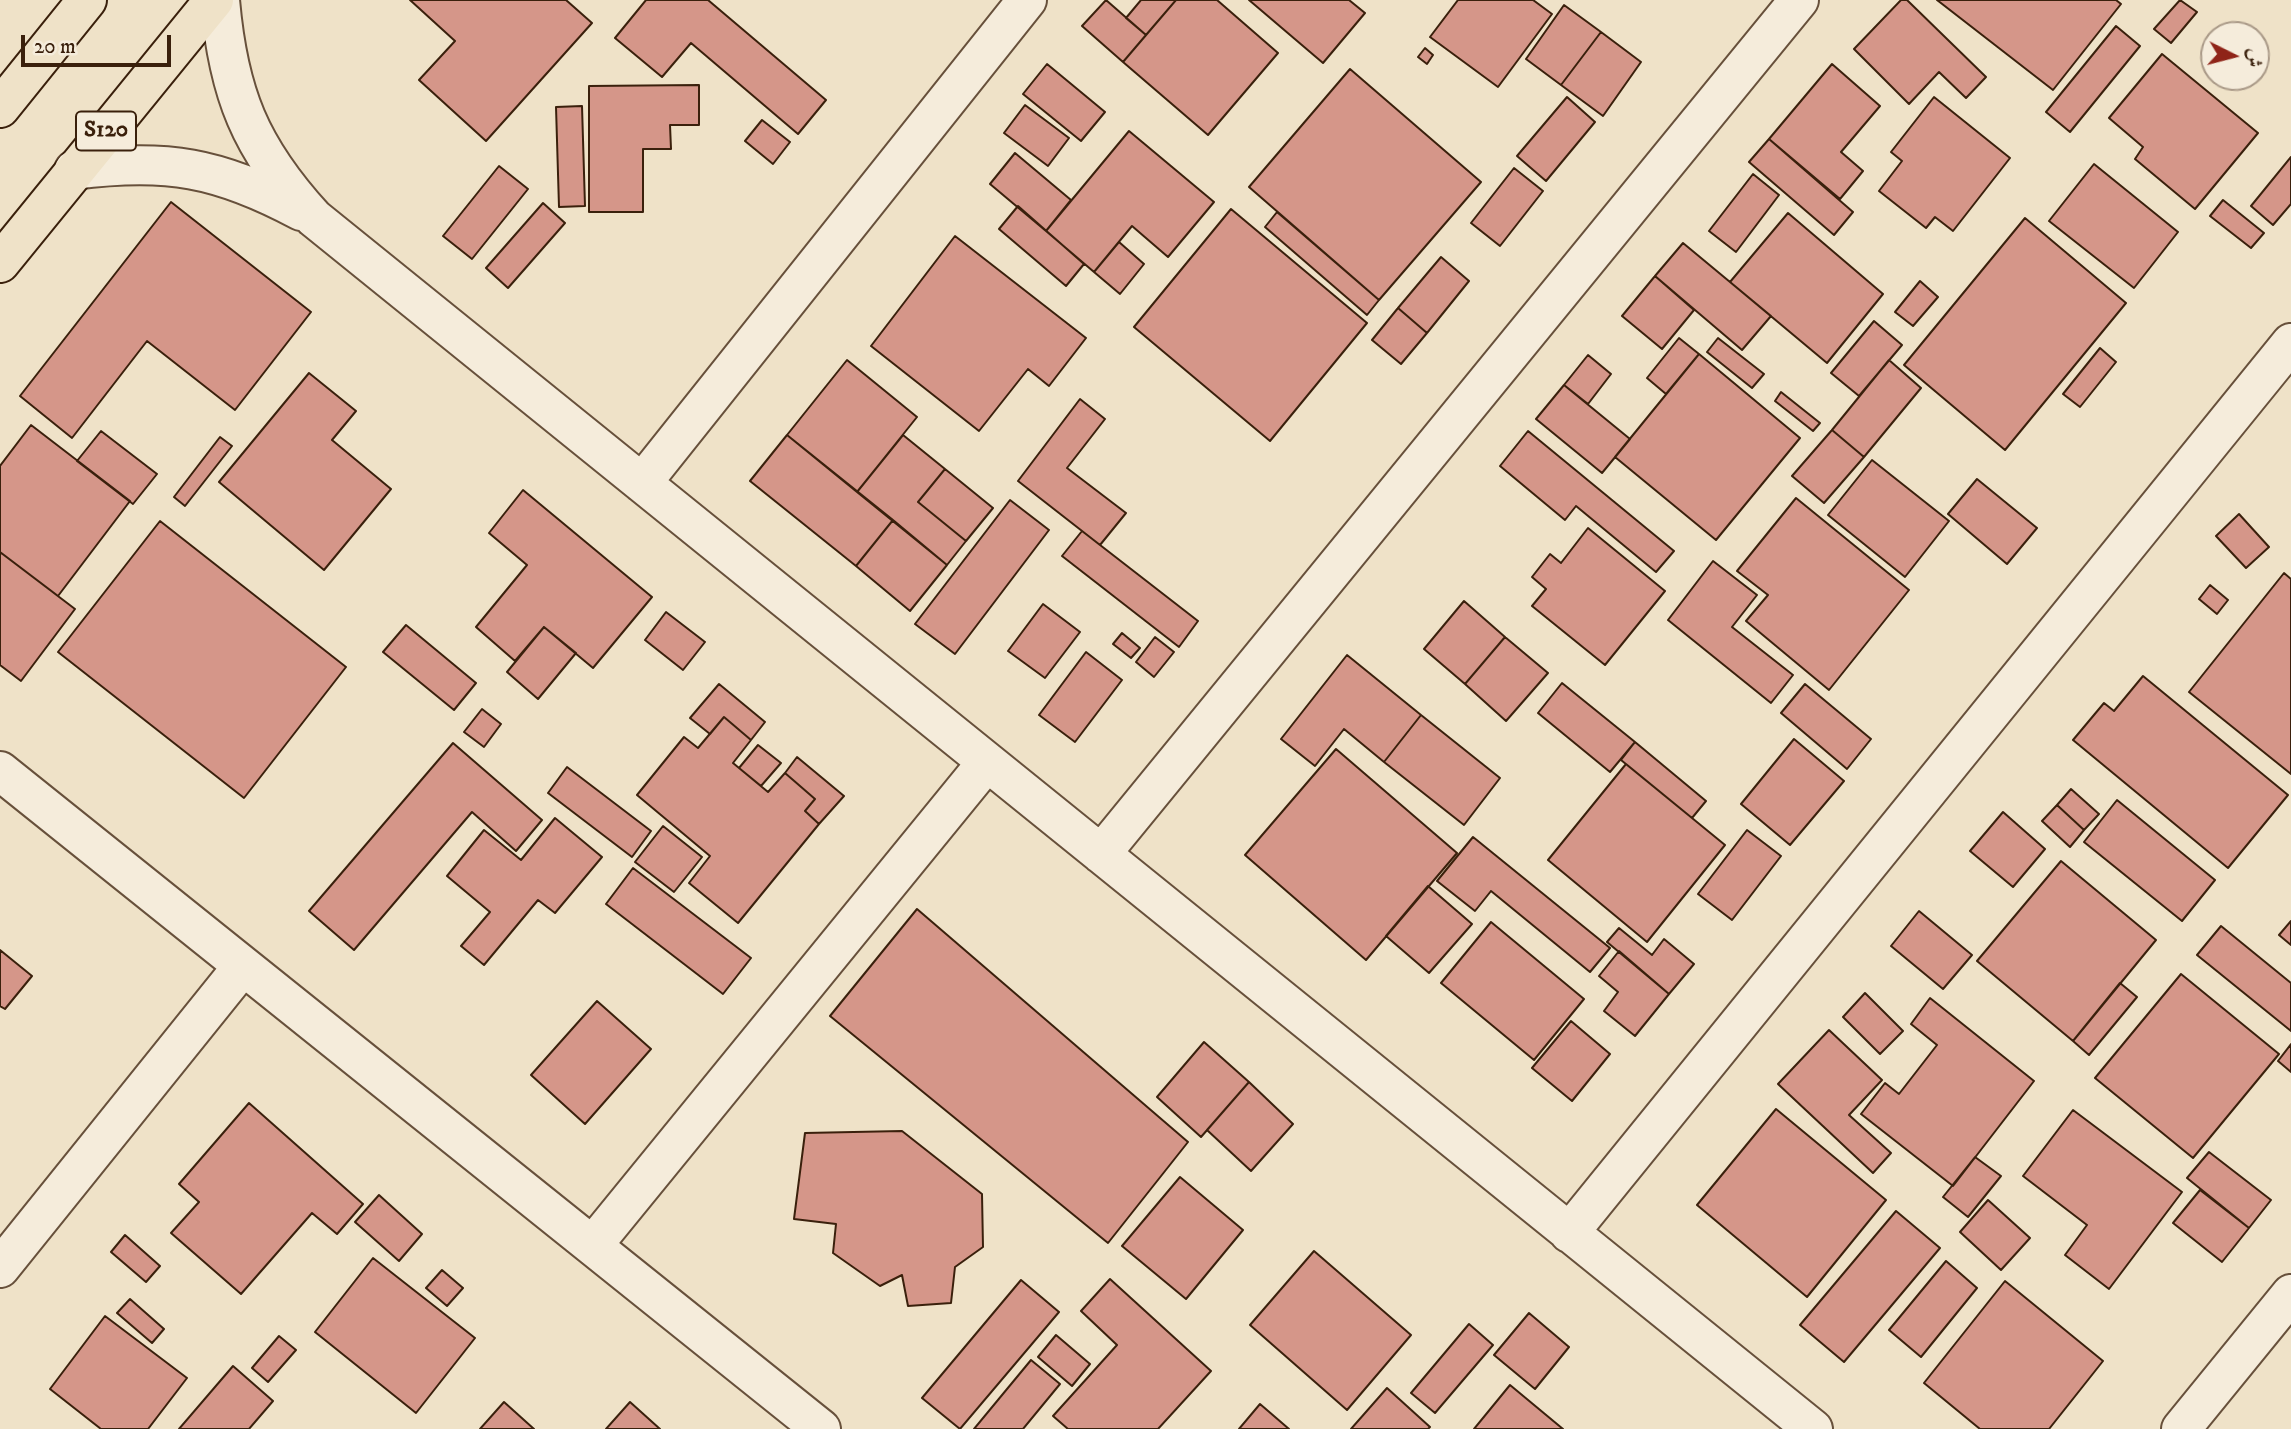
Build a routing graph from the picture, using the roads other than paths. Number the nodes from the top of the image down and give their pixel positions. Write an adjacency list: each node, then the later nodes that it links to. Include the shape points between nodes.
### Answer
1 (87, 0): 6 (main road)
2 (214, 0): 7 (main road, S120)
3 (219, 0): 8 (street, via 235,94 255,140 282,183)
4 (1027, 0): 11 (street)
5 (1799, 0): 14 (street)
6 (0, 108)
7 (74, 170): 8 (street, via 127,163 177,165 226,176); 9 (main road, S120)
8 (314, 218): 11 (street)
9 (0, 263)
10 (2291, 343): 16 (street)
11 (642, 483): 12 (street)
12 (987, 762): 14 (street); 17 (street)
13 (0, 771): 15 (street)
14 (1101, 854): 16 (street)
15 (243, 966): 17 (street); 18 (street)
16 (1569, 1233): 21 (street)
17 (593, 1245): 20 (street)
18 (0, 1268)
19 (2291, 1294): 22 (street)
20 (821, 1429)
21 (1813, 1429)
22 (2181, 1429)

